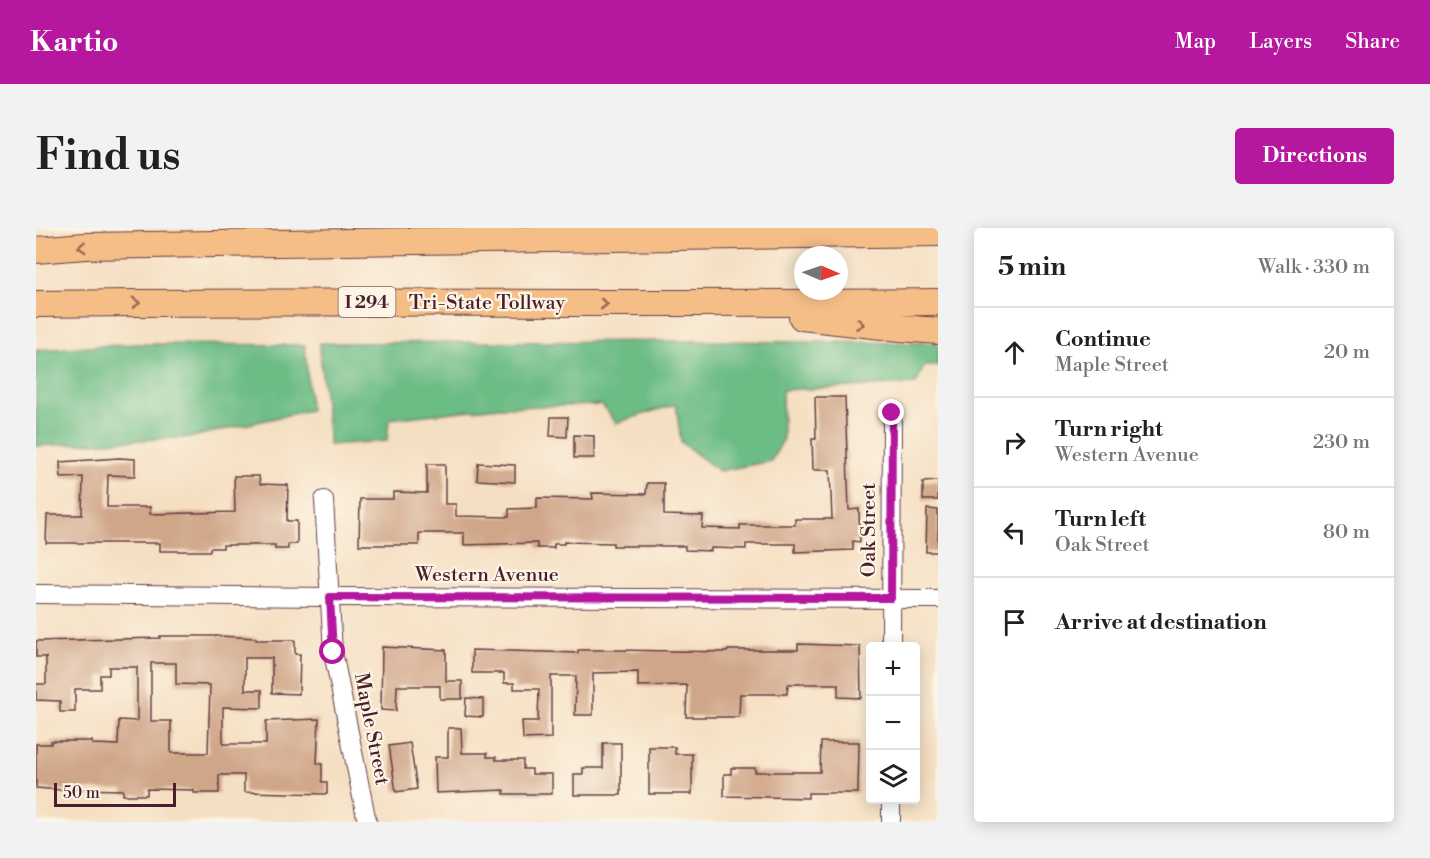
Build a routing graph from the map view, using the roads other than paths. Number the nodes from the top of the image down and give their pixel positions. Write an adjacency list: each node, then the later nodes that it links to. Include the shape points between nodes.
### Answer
1 (610, 228): 3 (highway)
2 (938, 233): 3 (highway)
3 (556, 239): 4 (highway, one-way to 4)
4 (36, 250)
5 (938, 302): 7 (highway, Tri-State Tollway / I 294)
6 (36, 304): 7 (highway, Tri-State Tollway / I 294, one-way to 7, via 233,301)
7 (698, 304): 8 (highway, one-way to 8)
8 (938, 330)
9 (892, 413): 13 (street, Oak Street)
10 (324, 500): 12 (street, Maple Street)
11 (36, 594): 12 (street, Western Avenue)
12 (330, 597): 13 (street, Western Avenue); 17 (street, Maple Street, via 333,652)
13 (891, 598): 14 (street, Western Avenue); 15 (street, Oak Street)
14 (938, 599)
15 (891, 642)
16 (891, 804): 18 (street)
17 (367, 822)
18 (891, 822)

